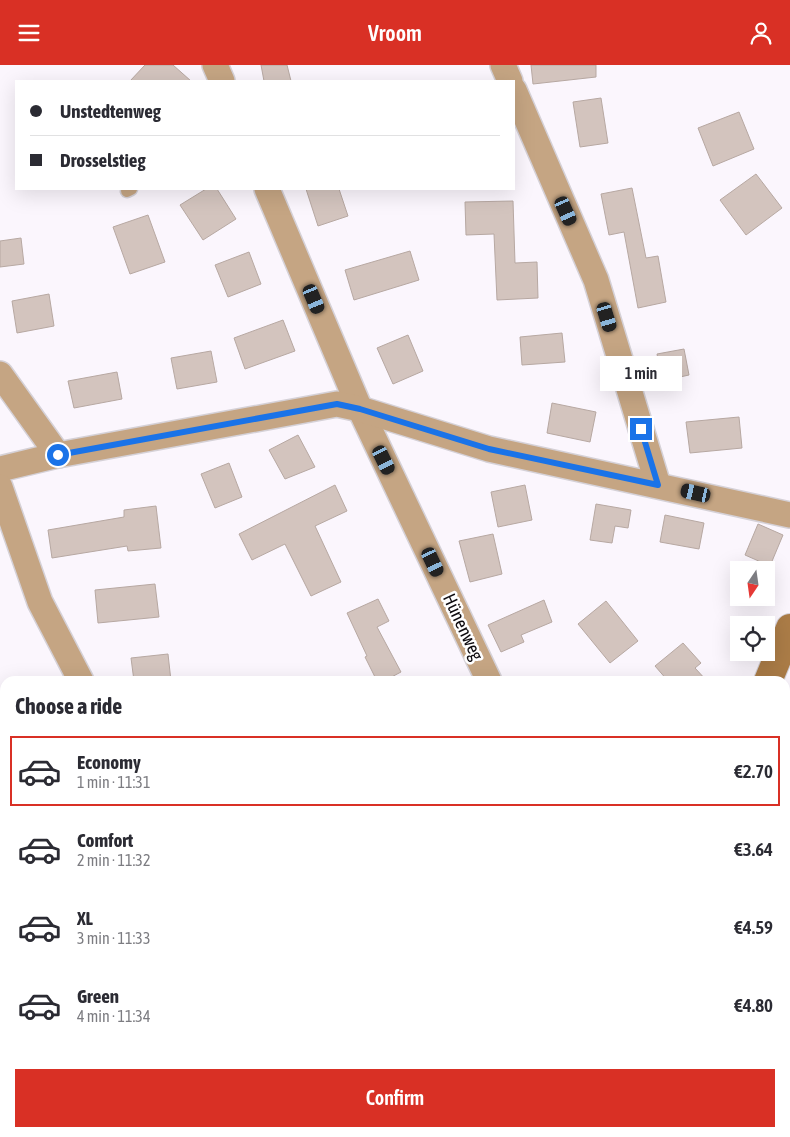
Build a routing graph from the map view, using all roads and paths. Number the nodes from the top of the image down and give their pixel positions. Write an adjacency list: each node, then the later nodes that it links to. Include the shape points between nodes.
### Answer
1 (215, 65): 3 (street)
2 (503, 65): 4 (street)
3 (222, 80)
4 (510, 80)
5 (515, 93): 11 (street, via 596,280)
6 (267, 190): 8 (street, Hünenweg)
7 (0, 374): 9 (street)
8 (360, 409): 9 (street, via 337,404); 11 (street, via 489,449); 16 (street, Hünenweg)
9 (58, 455): 10 (street)
10 (0, 469)
11 (658, 485): 13 (street)
12 (0, 487): 15 (street, via 40,602)
13 (790, 515)
14 (790, 628): 17 (main road)
15 (78, 676)
16 (487, 676)
17 (770, 676)

